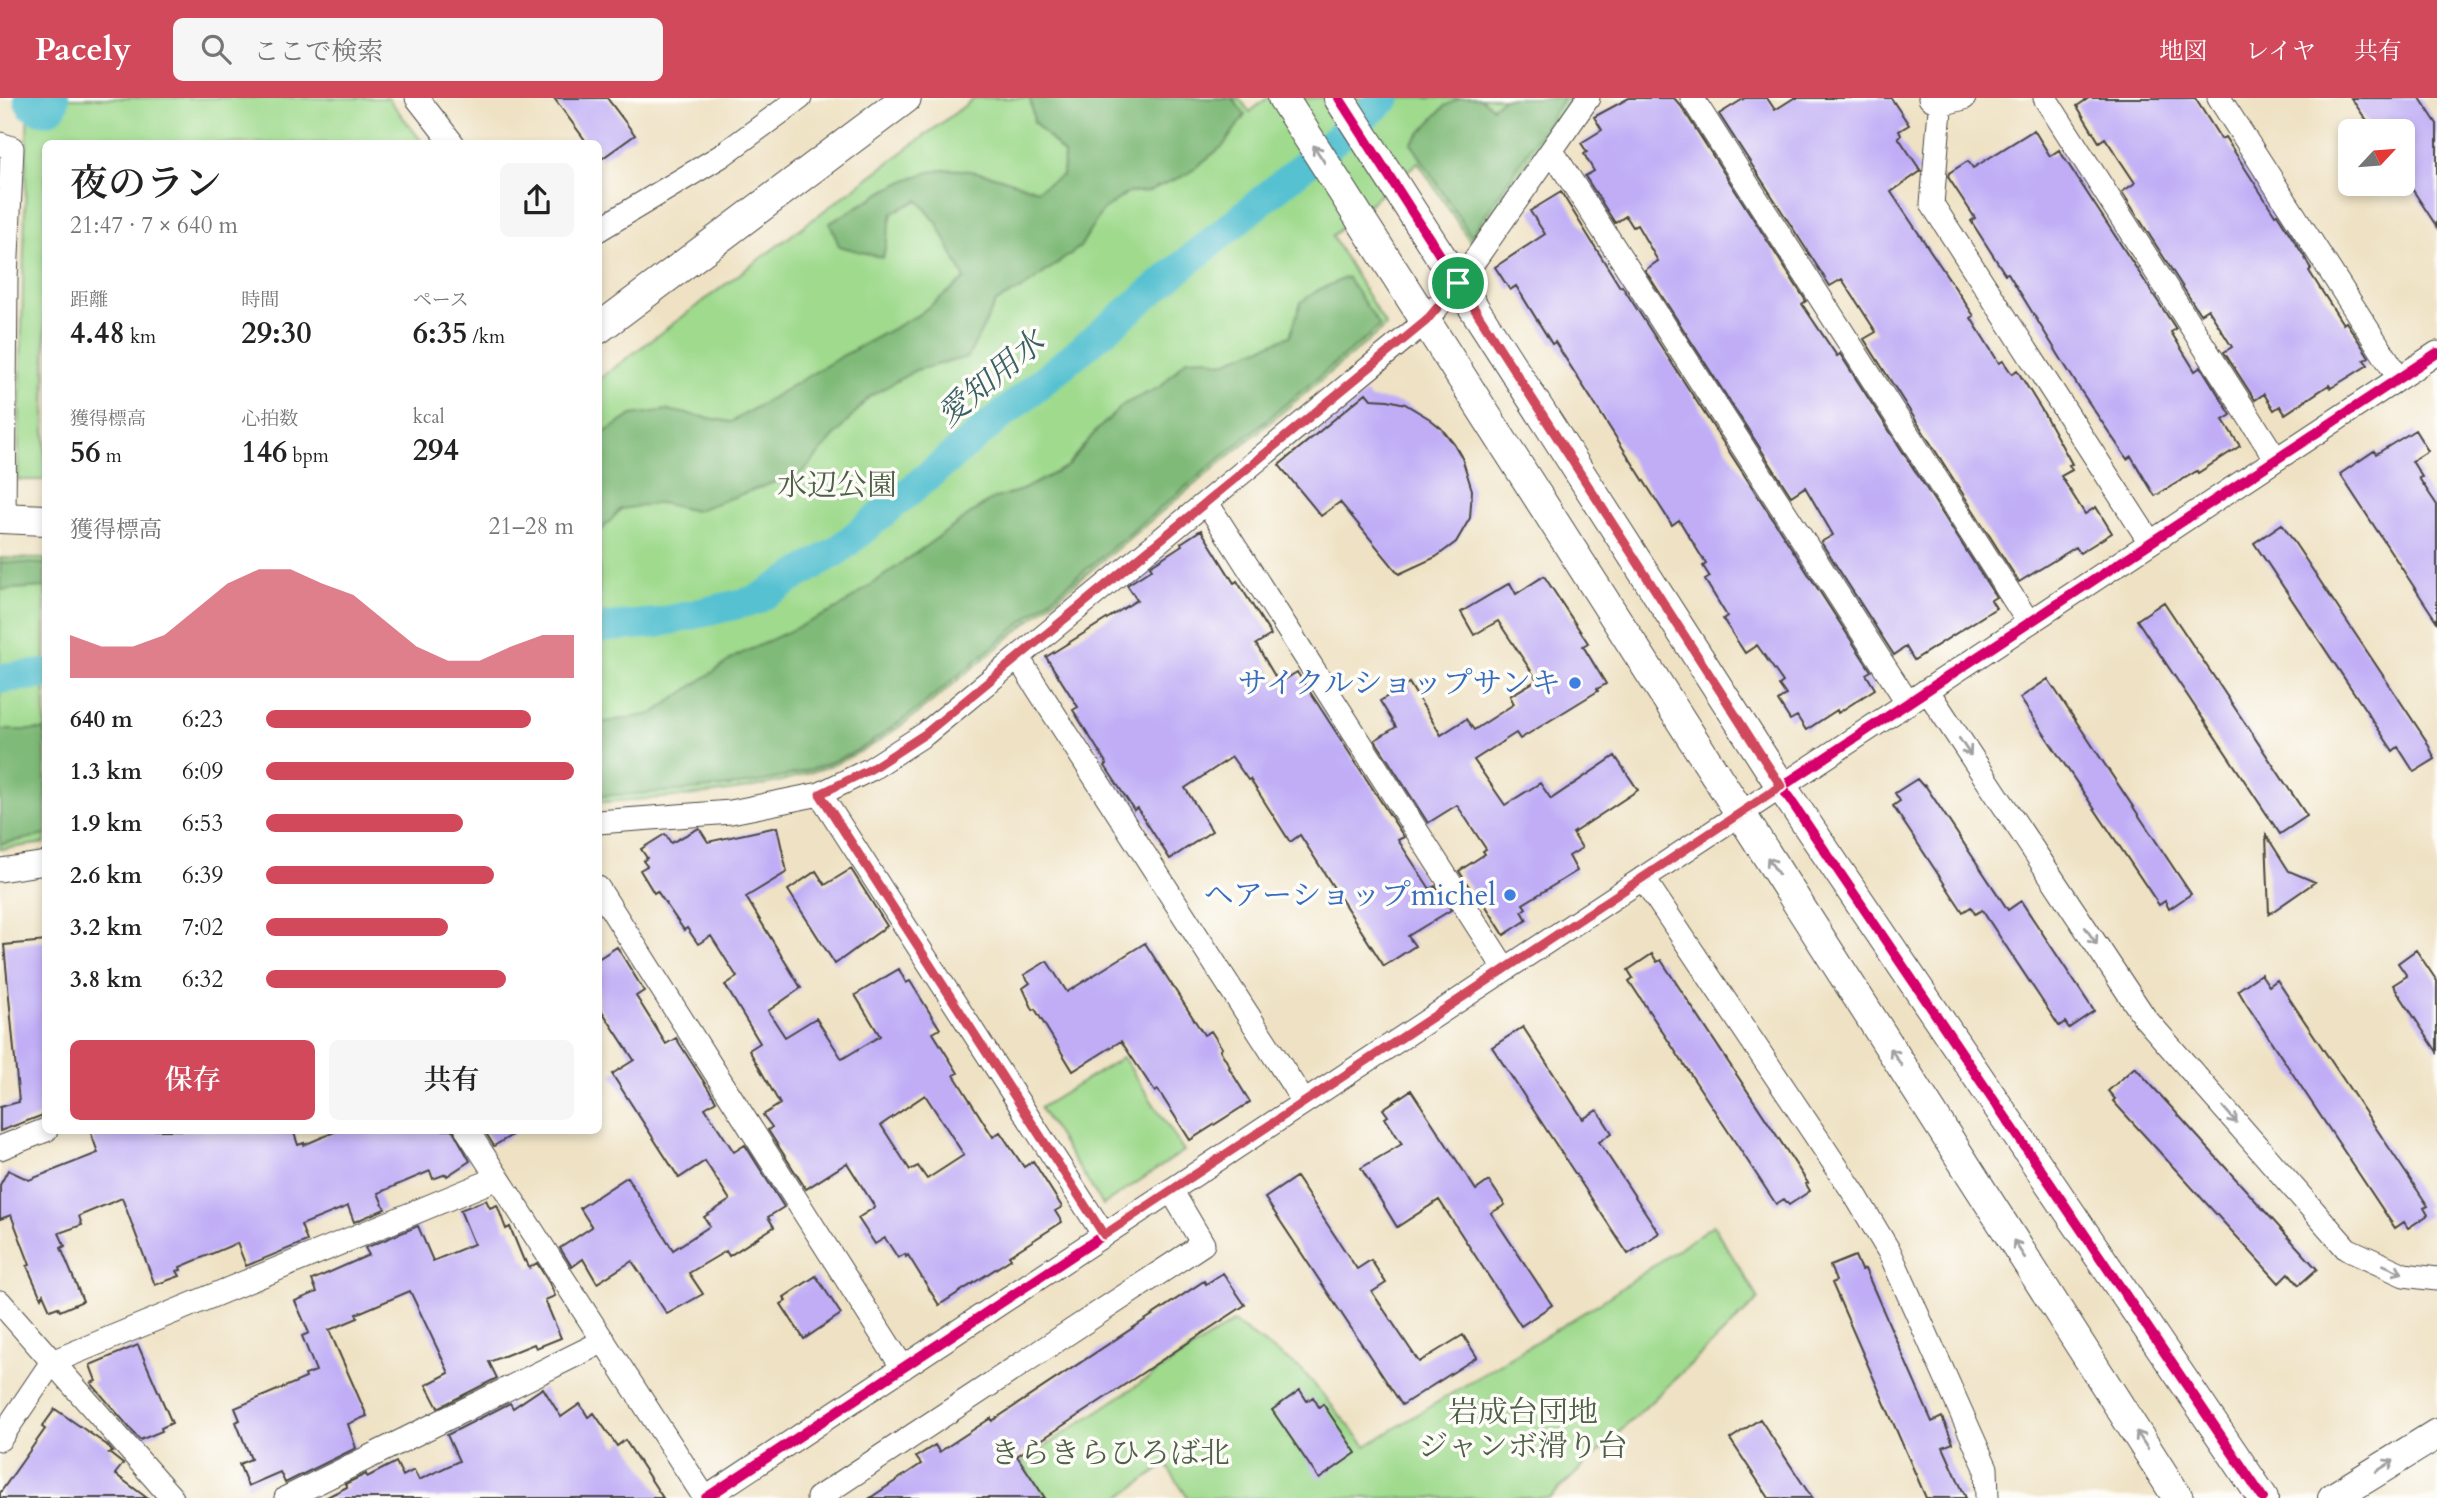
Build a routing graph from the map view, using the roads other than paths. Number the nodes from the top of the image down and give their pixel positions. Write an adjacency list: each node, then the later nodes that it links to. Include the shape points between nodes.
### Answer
1 (417, 98): 12 (street)
2 (800, 98): 15 (street, via 721,156)
3 (906, 98): 19 (street)
4 (1339, 98): 17 (street)
5 (1588, 98): 14 (street)
6 (1692, 98): 27 (street)
7 (1964, 98): 11 (street)
8 (2045, 98): 22 (street)
9 (2219, 98): 21 (street)
10 (1284, 99): 18 (street, one-way to 10)
11 (1938, 100): 26 (street, via 1933,204)
12 (450, 140)
13 (0, 144): 16 (street, via 12,148)
14 (1552, 152): 17 (street); 29 (street)
15 (602, 228)
16 (3, 278): 24 (street)
17 (1458, 283): 18 (street); 30 (street)
18 (1426, 321): 23 (street); 32 (street)
19 (602, 326)
20 (2437, 353): 21 (street)
21 (2399, 378): 22 (street)
22 (2276, 459): 26 (street)
23 (1207, 503): 28 (street); 38 (street)
24 (2, 518): 25 (street)
25 (42, 520)
26 (2150, 542): 27 (street)
27 (2029, 622): 29 (street)
28 (1018, 658): 31 (street, via 925,734 871,769); 39 (street)
29 (1917, 696): 30 (street); 46 (street, one-way to 46, via 2145,1018 2347,1249 2404,1275)
30 (1781, 786): 32 (street); 59 (street)
31 (820, 794): 33 (street, via 731,812); 45 (street)
32 (1740, 815): 36 (street); 58 (street, one-way to 32)
33 (602, 822)
34 (42, 864): 35 (street)
35 (0, 870)
36 (1643, 878): 38 (street); 57 (street, via 1890,1253 1986,1468)
37 (602, 894): 50 (street)
38 (1505, 969): 39 (street)
39 (1304, 1102): 44 (street)
40 (42, 1132): 42 (street)
41 (470, 1134): 43 (street)
42 (0, 1148)
43 (498, 1178): 48 (street); 49 (street)
44 (1171, 1190): 45 (street); 56 (street, via 1203,1244)
45 (1104, 1235): 50 (street)
46 (2437, 1279)
47 (0, 1302): 49 (street)
48 (604, 1341): 54 (street); 55 (street)
49 (52, 1362): 52 (street); 53 (street)
50 (904, 1368): 55 (street)
51 (2437, 1434): 60 (street, one-way to 51)
52 (0, 1439)
53 (172, 1498)
54 (286, 1498)
55 (706, 1498)
56 (818, 1498)
57 (1987, 1498)
58 (2178, 1498)
59 (2263, 1498)
60 (2333, 1498)

